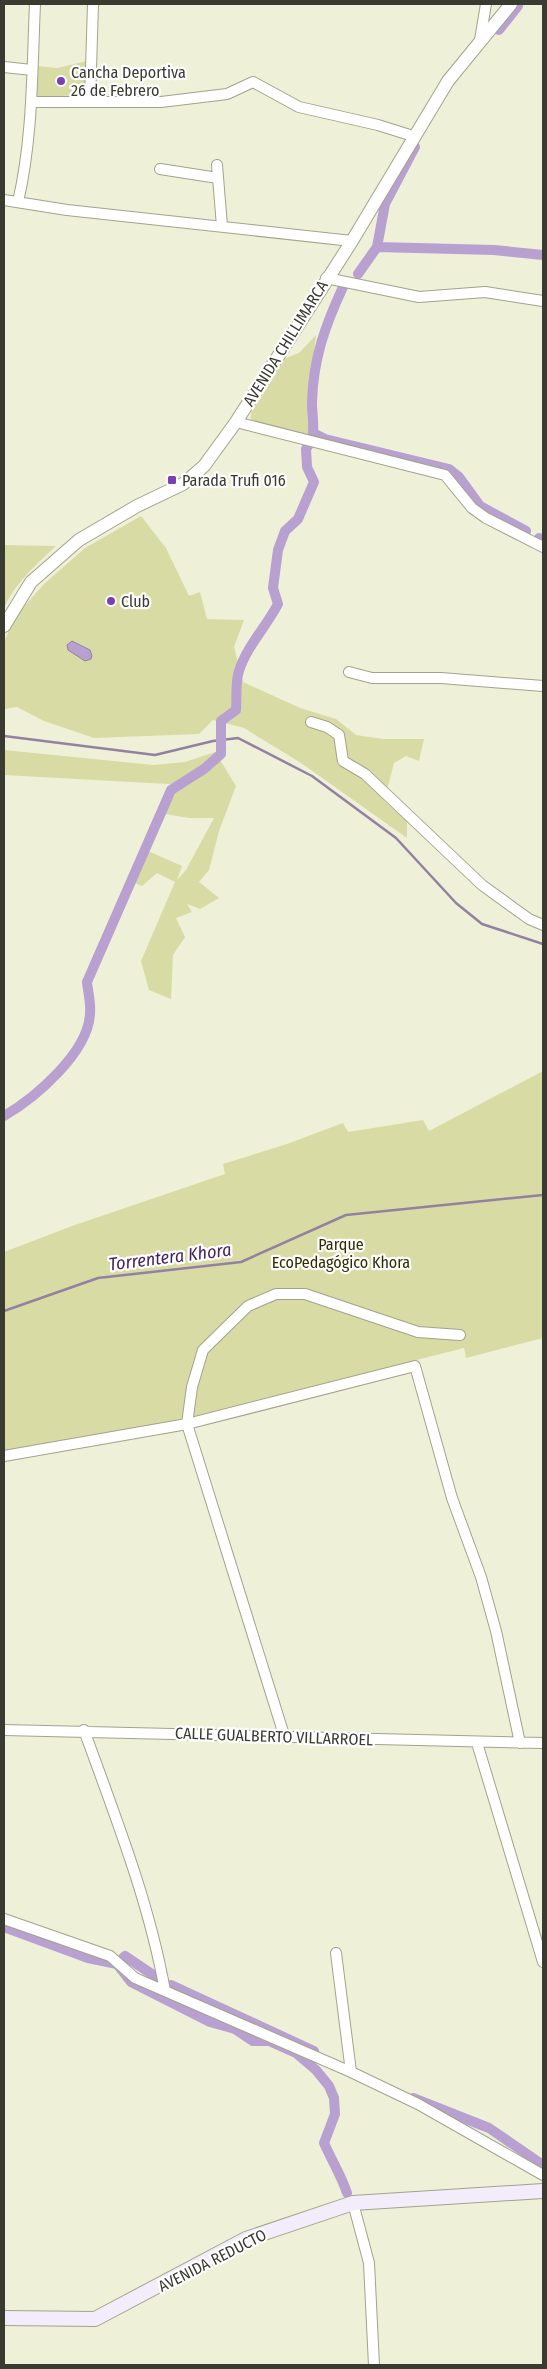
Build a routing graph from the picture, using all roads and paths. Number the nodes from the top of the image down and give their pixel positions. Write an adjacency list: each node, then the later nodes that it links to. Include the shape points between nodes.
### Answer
1 (35, 4): 7 (street)
2 (93, 4): 8 (street)
3 (486, 4): 5 (street)
4 (511, 4): 5 (street, AVENIDA CHILLIMARCA)
5 (480, 40): 10 (street, AVENIDA CHILLIMARCA, via 448,81)
6 (4, 68): 7 (street)
7 (32, 70): 9 (street)
8 (90, 101): 9 (street); 10 (street, via 161,102 227,94 253,82 300,107 378,124)
9 (31, 102): 15 (street, via 26,171)
10 (413, 136): 17 (street, AVENIDA CHILLIMARCA)
11 (217, 165): 13 (street)
12 (160, 169): 13 (street)
13 (218, 178): 16 (street)
14 (4, 200): 15 (street)
15 (18, 202): 16 (street)
16 (222, 226): 17 (street)
17 (352, 241): 18 (street, AVENIDA CHILLIMARCA)
18 (326, 278): 19 (street, via 419,297 486,292); 20 (street, AVENIDA CHILLIMARCA)
19 (543, 302)
20 (236, 422): 21 (street, via 445,475 472,508); 22 (street, AVENIDA CHILLIMARCA, via 204,466 183,484 79,540 31,582)
21 (543, 547)
22 (4, 626)
23 (349, 672): 24 (street, via 372,678 441,678)
24 (543, 686)
25 (311, 722): 26 (street, via 339,735 343,761 365,774 482,885 529,919)
26 (543, 925)
27 (460, 1335): 28 (street, via 418,1332 304,1294 276,1294 248,1306 203,1350 192,1387)
28 (187, 1424): 29 (street); 32 (street); 34 (street, via 415,1366 452,1498 494,1622)
29 (4, 1456)
30 (4, 1730): 31 (street, CALLE GUALBERTO VILLARROEL)
31 (84, 1730): 32 (street, CALLE GUALBERTO VILLARROEL); 39 (street, via 134,1866 158,1950)
32 (284, 1735): 33 (street, CALLE GUALBERTO VILLARROEL)
33 (477, 1743): 34 (street, CALLE GUALBERTO VILLARROEL); 38 (street)
34 (520, 1743): 35 (street, CALLE GUALBERTO VILLARROEL)
35 (543, 1743)
36 (4, 1920): 39 (street, via 110,1956 135,1978)
37 (336, 1953): 40 (street)
38 (543, 1962)
39 (165, 1991): 40 (street)
40 (351, 2072): 41 (street, via 418,2104)
41 (543, 2175)
42 (543, 2191): 43 (main road, AVENIDA REDUCTO)
43 (352, 2204): 44 (main road, AVENIDA REDUCTO, via 246,2239 95,2319); 45 (street, via 369,2263)
44 (4, 2318)
45 (374, 2365)

